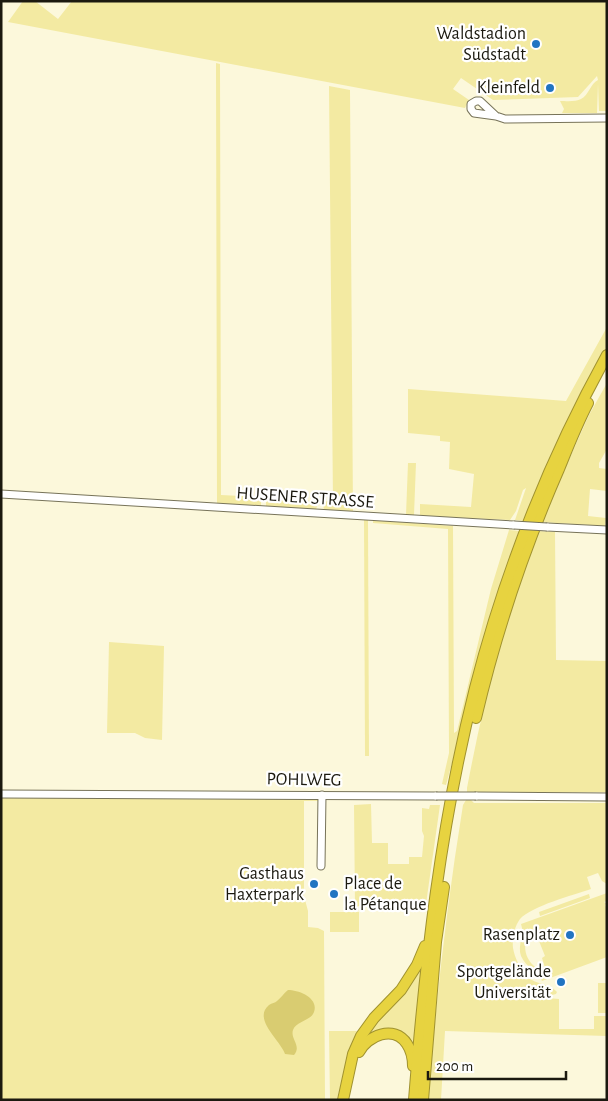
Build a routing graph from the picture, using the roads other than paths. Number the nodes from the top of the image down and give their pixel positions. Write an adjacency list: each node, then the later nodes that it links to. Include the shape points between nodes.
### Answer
1 (496, 116): 2 (street, via 511,119)
2 (607, 118)
3 (607, 355): 11 (highway, via 577,409 537,500 504,589 473,696)
4 (607, 369): 15 (highway, via 584,412 531,534 482,693 464,765 439,924)
5 (1, 494): 6 (street, HUSENER STRASSE, bridge)
6 (607, 530)
7 (1, 794): 8 (street, POHLWEG)
8 (322, 795): 9 (street, POHLWEG, bridge); 10 (street)
9 (607, 797)
10 (322, 866)
11 (428, 941): 12 (highway); 13 (highway, via 405,984 361,1036 353,1054)
12 (415, 1084): 13 (highway, via 408,1044 394,1034 377,1035 362,1046 356,1057); 14 (highway)
13 (347, 1099)
14 (414, 1100)
15 (423, 1100)

